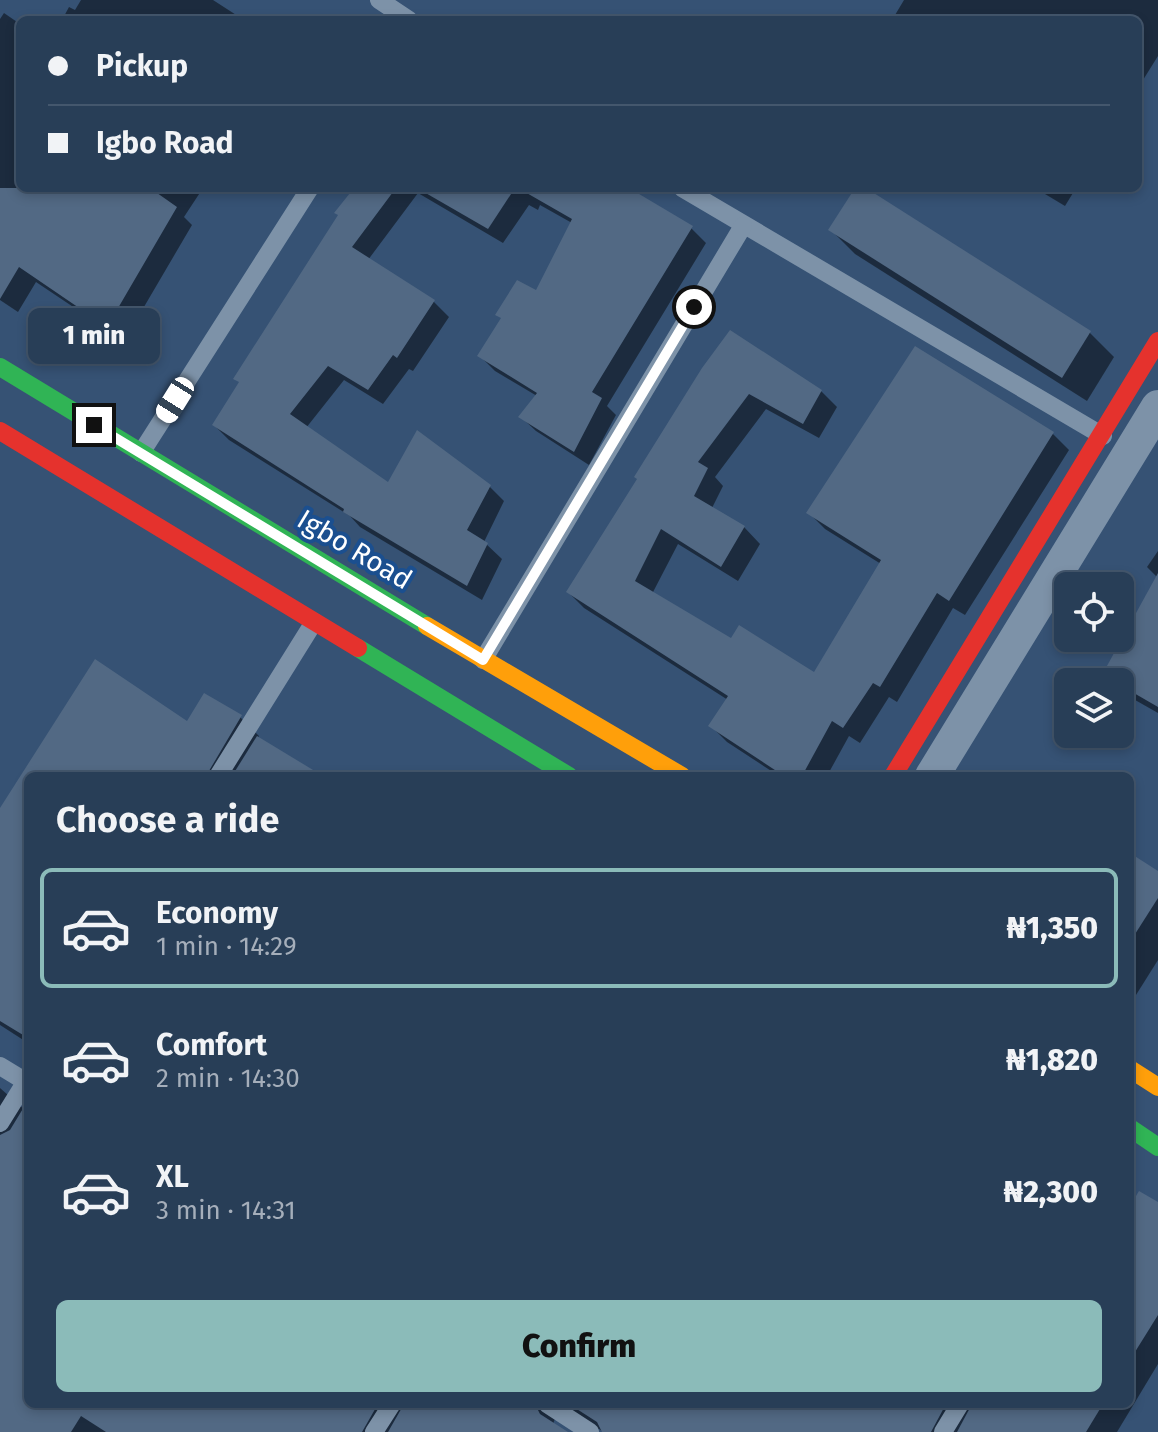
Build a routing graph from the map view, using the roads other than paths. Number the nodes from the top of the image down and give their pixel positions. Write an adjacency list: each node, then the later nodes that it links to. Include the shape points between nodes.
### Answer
1 (379, 0): 2 (lane)
2 (403, 16)
3 (307, 192): 12 (lane)
4 (688, 192): 5 (lane)
5 (743, 226): 10 (lane); 14 (lane)
6 (1158, 341): 10 (street)
7 (0, 367): 12 (street, Igbo Road)
8 (1158, 407): 11 (street)
9 (0, 431): 13 (street)
10 (1101, 435): 11 (lane); 18 (street)
11 (1131, 452): 19 (street)
12 (141, 453): 14 (street, Igbo Road)
13 (314, 622): 15 (lane); 16 (street)
14 (483, 660): 17 (street, Igbo Road)
15 (220, 772)
16 (562, 772)
17 (675, 772)
18 (895, 772)
19 (934, 772)
20 (0, 1066): 22 (lane)
21 (1134, 1072): 24 (street)
22 (24, 1079)
23 (24, 1086): 27 (lane)
24 (1158, 1087)
25 (1134, 1091): 26 (street)
26 (1158, 1106)
27 (0, 1123)
28 (1134, 1133): 29 (street)
29 (1158, 1147)
30 (389, 1408): 33 (lane)
31 (553, 1408): 34 (lane)
32 (958, 1408): 35 (lane)
33 (374, 1432)
34 (590, 1432)
35 (943, 1432)

